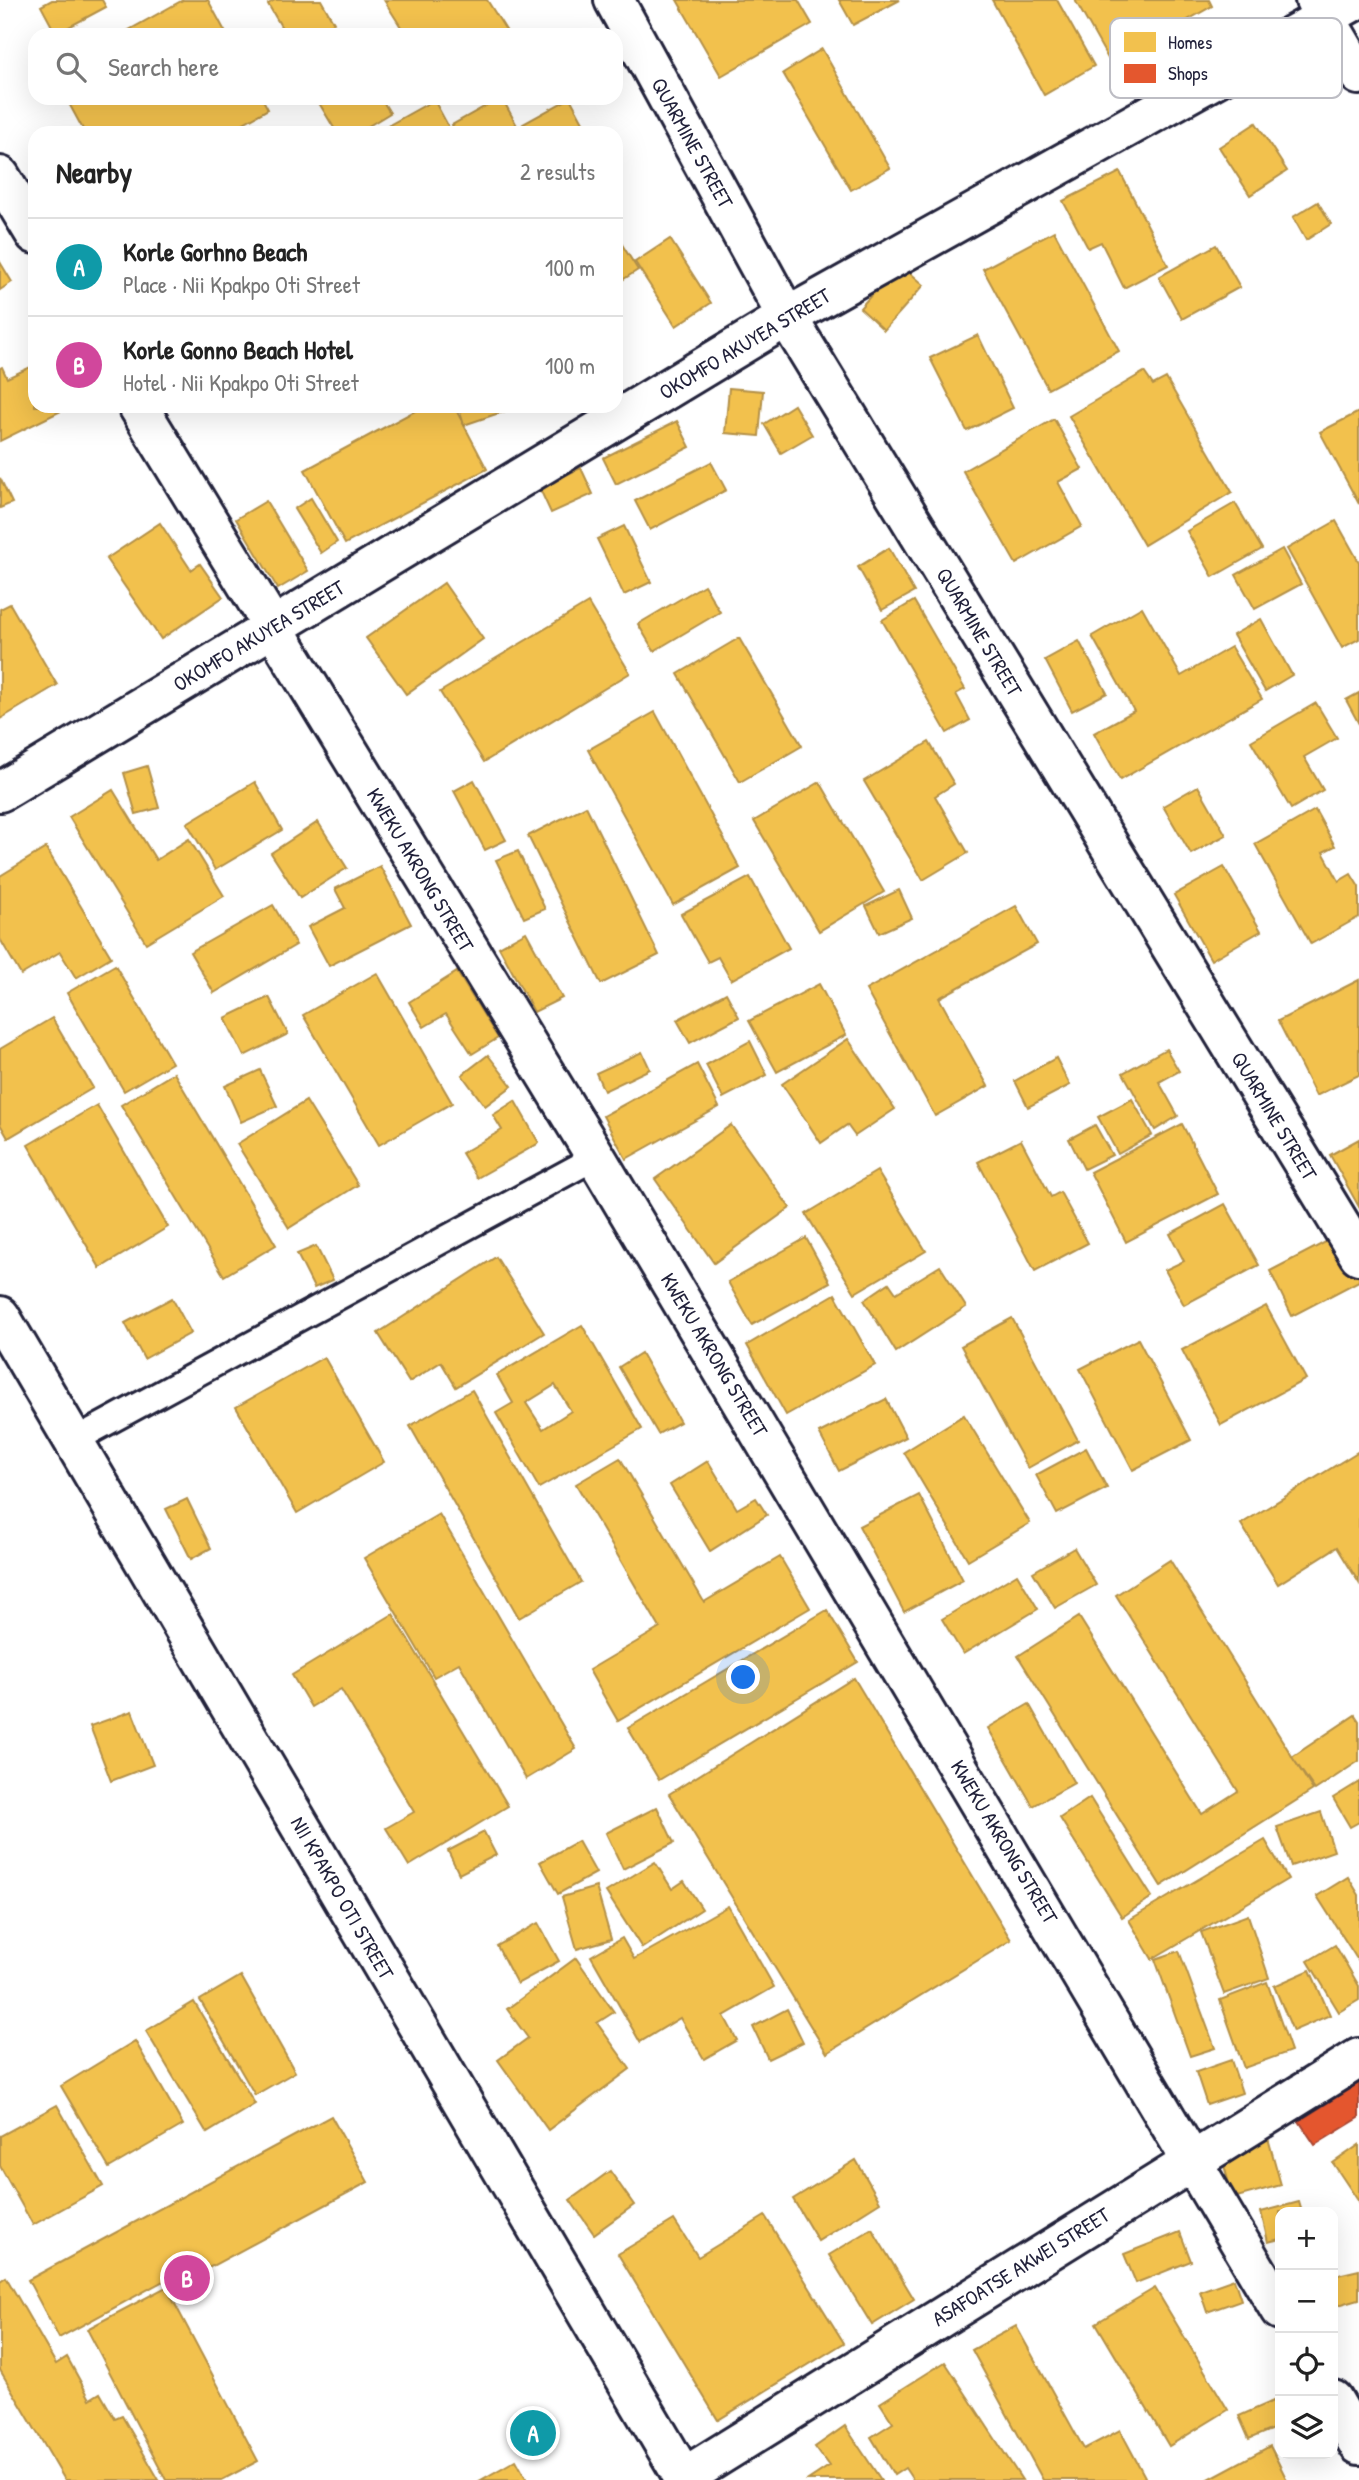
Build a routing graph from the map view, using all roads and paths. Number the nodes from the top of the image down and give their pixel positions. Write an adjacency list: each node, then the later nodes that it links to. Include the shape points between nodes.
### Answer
1 (614, 0): 9 (street, QUARMINE STREET)
2 (1332, 6): 3 (street, OKOMFO AKUYEA STREET)
3 (1311, 18)
4 (1342, 32): 5 (street)
5 (1359, 75)
6 (1171, 98): 9 (street, OKOMFO AKUYEA STREET)
7 (0, 176): 8 (street)
8 (28, 222)
9 (787, 317): 11 (street, OKOMFO AKUYEA STREET); 14 (street, QUARMINE STREET)
10 (142, 413): 11 (street, KWEKU AKRONG STREET)
11 (272, 629): 12 (street, OKOMFO AKUYEA STREET); 13 (street, KWEKU AKRONG STREET)
12 (0, 792)
13 (596, 1157): 16 (lane); 18 (street, KWEKU AKRONG STREET)
14 (1359, 1255)
15 (0, 1316): 16 (street, NII KPAKPO OTI STREET)
16 (74, 1441): 22 (street, NII KPAKPO OTI STREET)
17 (1359, 2058): 18 (street, ASAFOATSE AKWEI STREET)
18 (1193, 2159): 19 (street, KWEKU AKRONG STREET); 22 (street, ASAFOATSE AKWEI STREET)
19 (1275, 2301)
20 (1338, 2409): 21 (street)
21 (1359, 2445)
22 (684, 2479)

